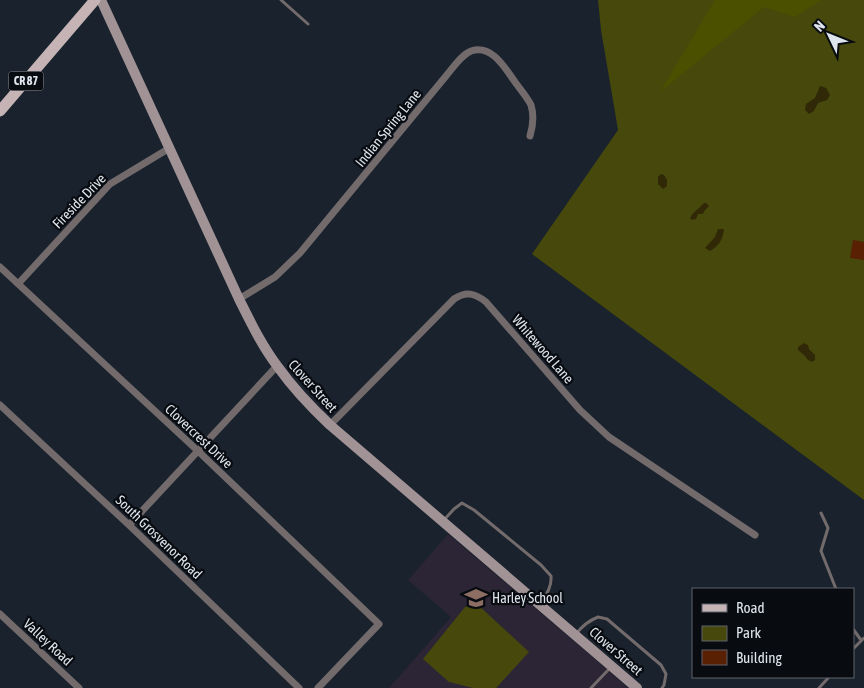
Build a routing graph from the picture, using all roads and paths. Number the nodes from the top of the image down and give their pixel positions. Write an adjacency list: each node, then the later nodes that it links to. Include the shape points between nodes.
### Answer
1 (94, 0): 5 (main road, CR 87)
2 (101, 0): 7 (main road, Clover Street)
3 (281, 0): 4 (lane)
4 (308, 24)
5 (0, 111)
6 (530, 136): 10 (street, Indian Spring Lane, via 533,117 530,104 503,65 484,51 467,53 300,253 275,277)
7 (168, 149): 9 (street, Fireside Drive, via 110,184); 10 (main road, Clover Street)
8 (0, 267): 9 (street, Clovercrest Drive)
9 (18, 284): 14 (street, Clovercrest Drive)
10 (239, 299): 11 (main road, Clover Street)
11 (277, 366): 13 (main road, Clover Street); 14 (street)
12 (0, 405): 17 (street, South Grosvenor Road)
13 (330, 425): 16 (main road, Clover Street); 18 (street, Whitewood Lane, via 454,300 474,294 486,302 580,410 609,437)
14 (198, 451): 17 (street); 31 (street, Clovercrest Drive, via 379,624)
15 (821, 513): 19 (lane, via 828,528 821,552)
16 (442, 521): 20 (main road, Clover Street); 20 (lane, via 462,503 541,566 551,576 551,584)
17 (129, 525): 30 (street, South Grosvenor Road)
18 (755, 535)
19 (836, 588)
20 (540, 604): 23 (main road, Clover Street)
21 (0, 614): 29 (street, Valley Road)
22 (854, 630): 24 (lane)
23 (575, 635): 26 (main road, Clover Street); 33 (lane, via 583,625 598,616 606,620 661,665 666,674)
24 (863, 639): 25 (lane)
25 (854, 649)
26 (612, 666): 28 (lane); 32 (main road, Clover Street)
27 (828, 678): 34 (lane)
28 (594, 687)
29 (79, 688)
30 (298, 688)
31 (318, 688)
32 (638, 688)
33 (662, 688)
34 (819, 688)

